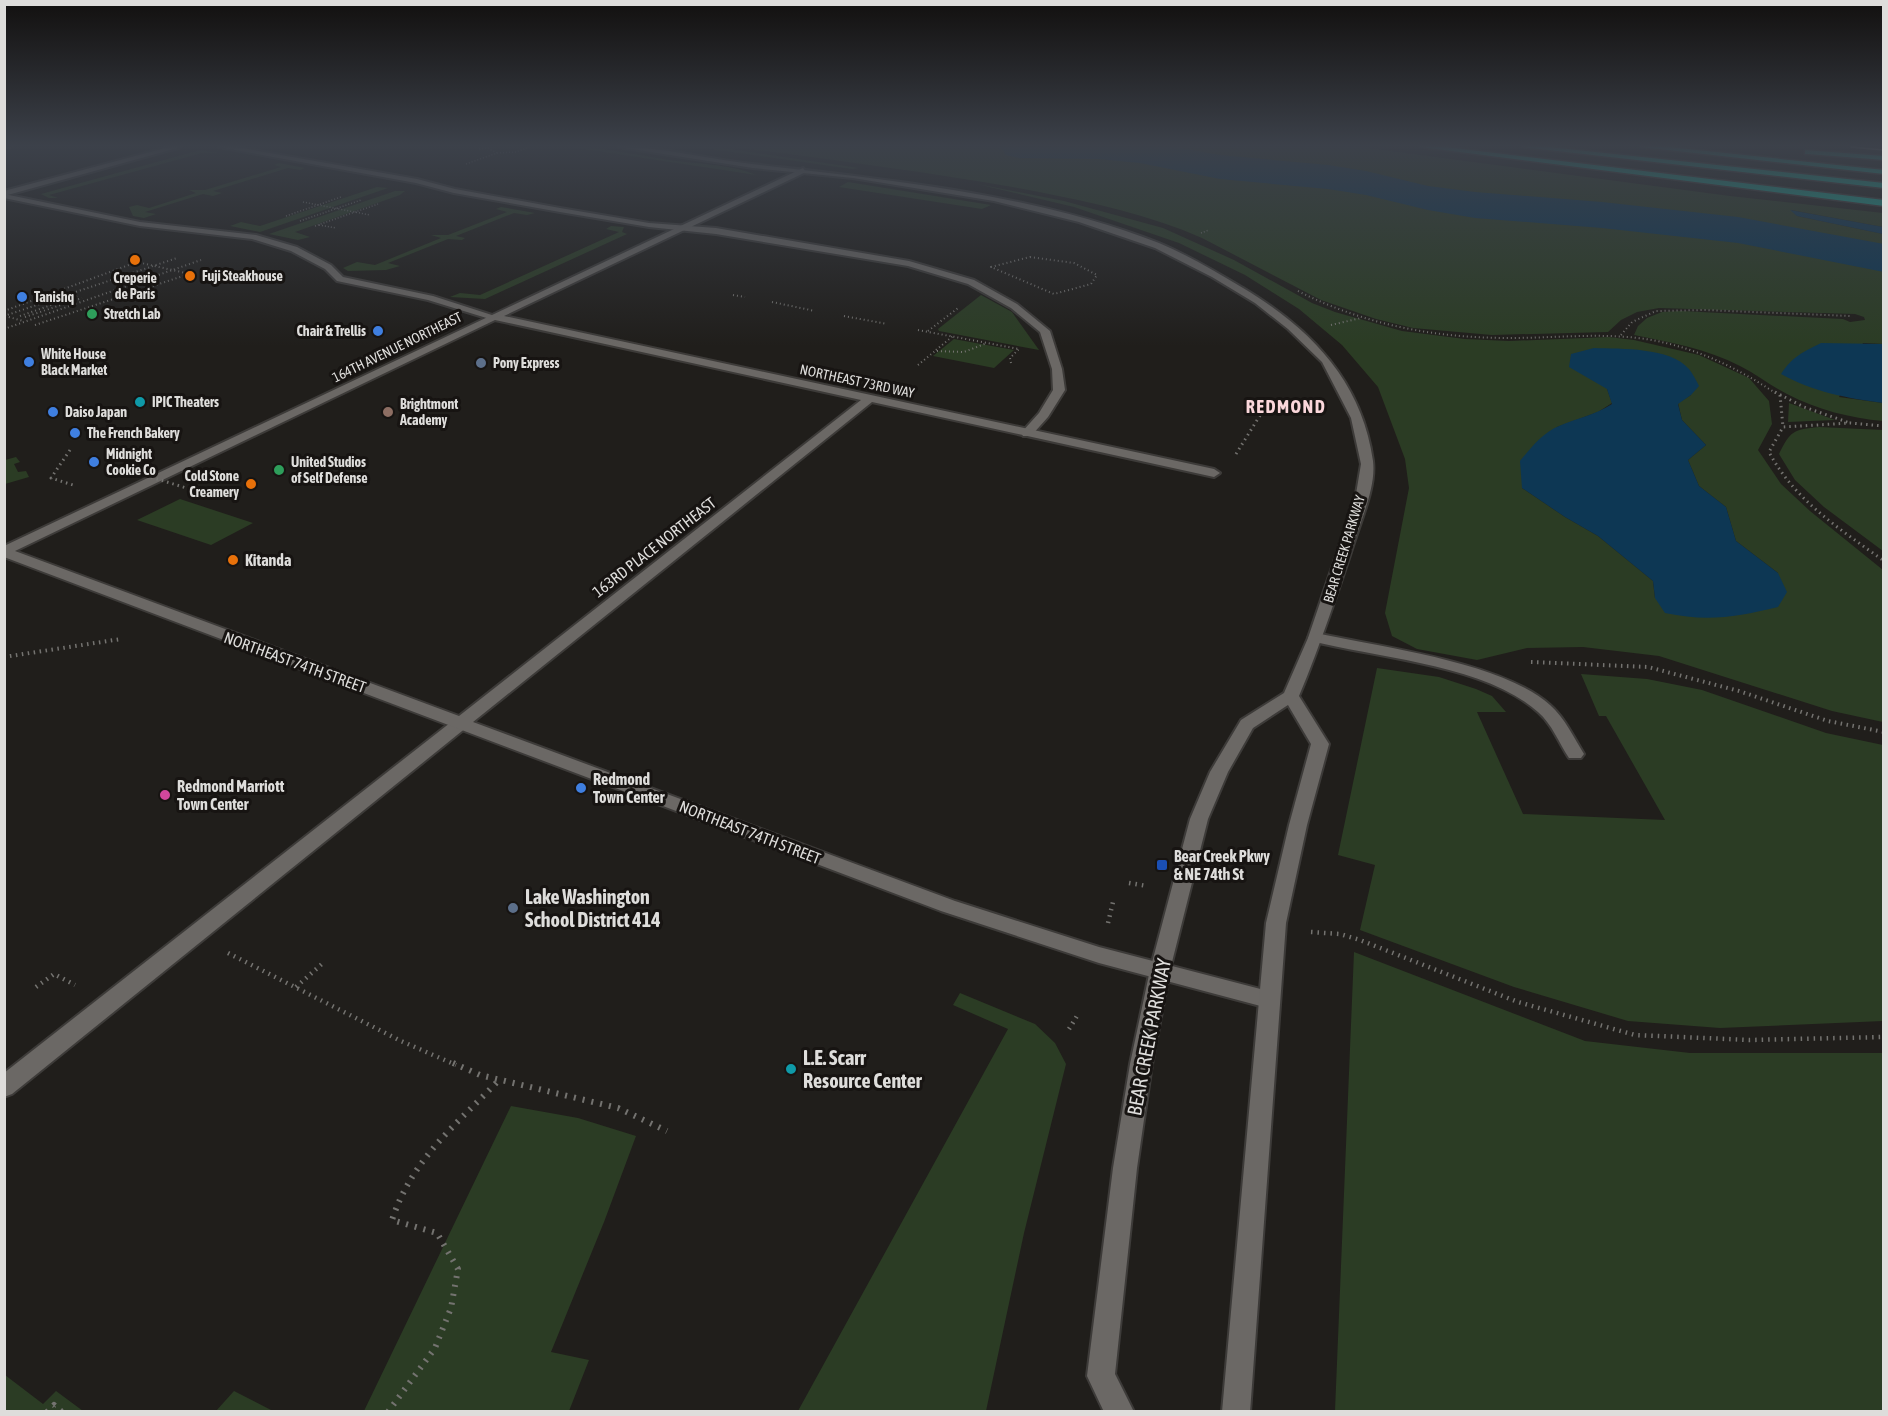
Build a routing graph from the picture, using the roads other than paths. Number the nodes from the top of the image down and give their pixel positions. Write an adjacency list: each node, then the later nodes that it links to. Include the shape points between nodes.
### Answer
1 (89, 213): 6 (street, NORTHEAST 73RD WAY, via 140,224 253,237 294,249 328,267 340,279 430,298)
2 (585, 213): 5 (street)
3 (712, 213): 5 (street, 164TH AVENUE NORTHEAST)
4 (1053, 213): 11 (street, BEAR CREEK PARKWAY, via 1158,246 1215,274 1292,327 1326,360 1357,418 1367,464 1361,500)
5 (680, 228): 6 (street, 164TH AVENUE NORTHEAST); 8 (street, via 909,264 971,282 1014,306 1045,331 1057,369 1059,390)
6 (493, 318): 7 (street, NORTHEAST 73RD WAY); 10 (street, 164TH AVENUE NORTHEAST)
7 (869, 399): 8 (street, NORTHEAST 73RD WAY); 13 (street, 163RD PLACE NORTHEAST)
8 (1027, 433): 9 (street, NORTHEAST 73RD WAY)
9 (1214, 473)
10 (4, 552): 13 (street, NORTHEAST 74TH STREET)
11 (1316, 638): 12 (street, BEAR CREEK PARKWAY); 14 (street, via 1476,674 1530,697 1546,710)
12 (1291, 696): 15 (street, BEAR CREEK PARKWAY, via 1247,724 1219,771 1199,819); 16 (street, via 1320,744 1276,923)
13 (461, 723): 15 (street, NORTHEAST 74TH STREET, via 948,906 1099,955); 17 (street, 163RD PLACE NORTHEAST)
14 (1575, 754)
15 (1160, 970): 16 (street, NORTHEAST 74TH STREET); 18 (street, BEAR CREEK PARKWAY, via 1127,1156 1101,1376)
16 (1268, 999): 19 (street)
17 (4, 1088)
18 (1120, 1412)
19 (1236, 1412)

